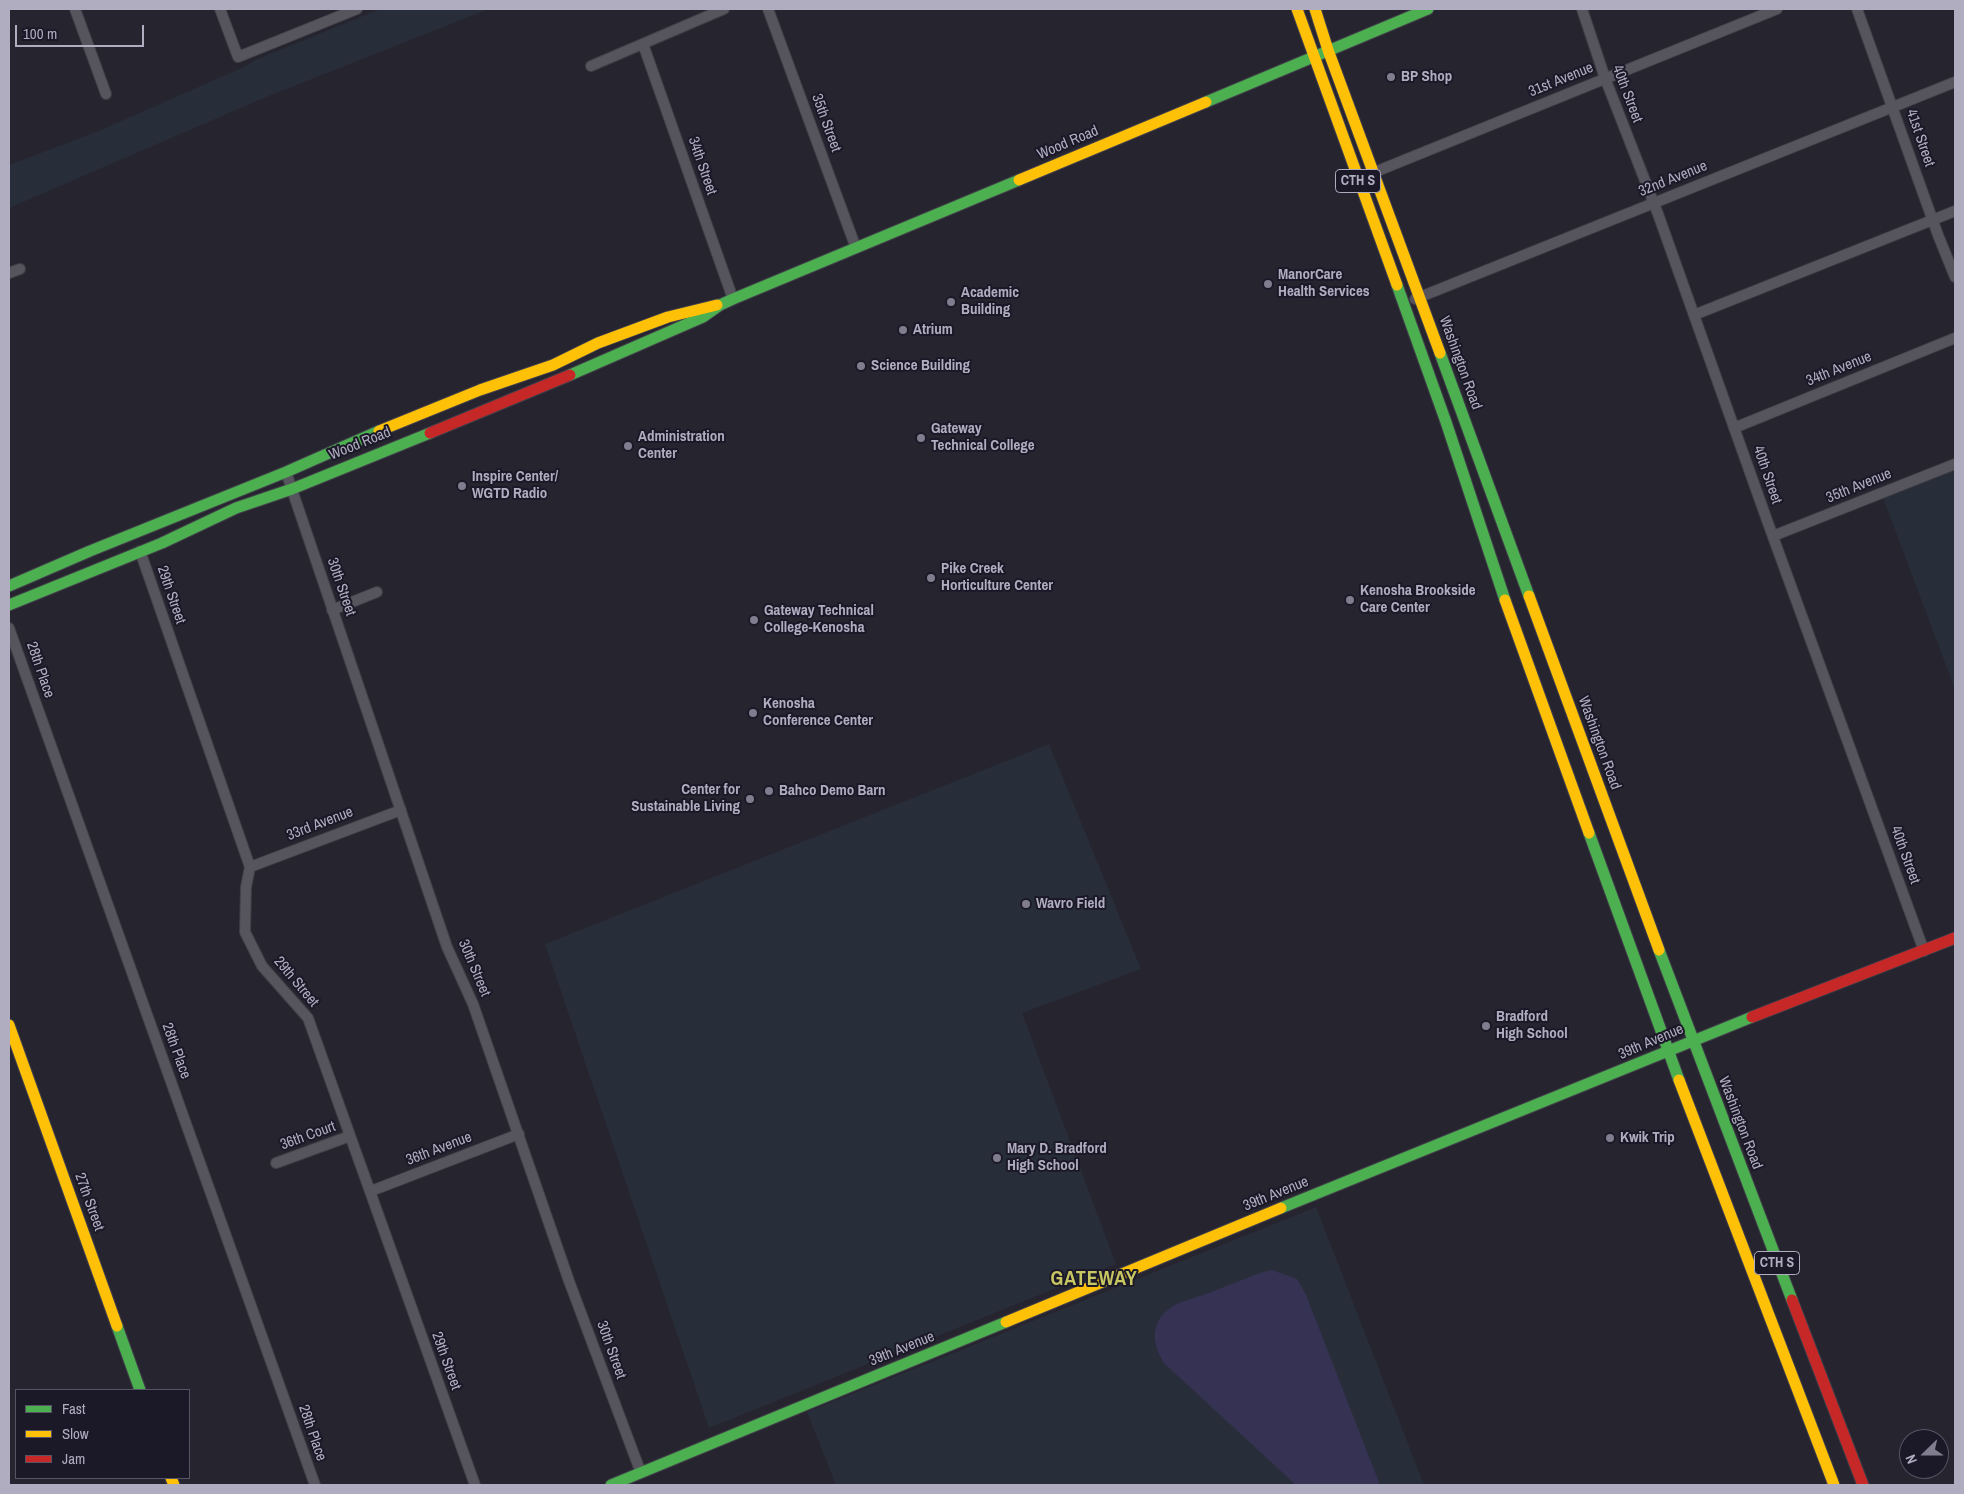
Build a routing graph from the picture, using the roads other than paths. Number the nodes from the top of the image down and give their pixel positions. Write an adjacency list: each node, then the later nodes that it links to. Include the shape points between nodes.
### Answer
1 (75, 9): 18 (street)
2 (220, 9): 3 (street, via 238,57)
3 (357, 9)
4 (724, 9): 12 (street)
5 (768, 9): 25 (street, 35th Street)
6 (1297, 9): 14 (street, CTH S)
7 (1314, 9): 13 (street, Washington Road / CTH S)
8 (1428, 9): 13 (street, Wood Road)
9 (1582, 9): 16 (street, 40th Street)
10 (1777, 9): 16 (street, 31st Avenue)
11 (1857, 9): 19 (street, 41st Street)
12 (643, 44): 15 (street); 30 (street, 34th Street)
13 (1328, 50): 14 (street, Wood Road); 20 (street, Washington Road / CTH S)
14 (1314, 55): 21 (street, CTH S); 25 (street, Wood Road)
15 (590, 66)
16 (1605, 78): 20 (street, 31st Avenue); 22 (street, 40th Street)
17 (1955, 82): 19 (street, 32nd Avenue)
18 (106, 94)
19 (1893, 107): 22 (street, 32nd Avenue); 24 (street, 41st Street)
20 (1374, 172): 21 (street, 31st Avenue); 29 (street, Washington Road / CTH S)
21 (1357, 179): 32 (street, CTH S)
22 (1654, 203): 29 (street, 32nd Avenue); 33 (street, 40th Street)
23 (1955, 211): 24 (street)
24 (1933, 220): 28 (street, 41st Street); 33 (street)
25 (856, 248): 30 (street, Wood Road)
26 (20, 269): 27 (street)
27 (9, 273)
28 (1955, 277)
29 (1419, 297): 32 (street, 32nd Avenue); 35 (street, Washington Road)
30 (733, 299): 31 (street, Wood Road)
31 (720, 305): 39 (street, Wood Road, via 677,314 607,340 553,365 480,390 369,435); 40 (street, Wood Road, via 703,317 621,353)
32 (1404, 306): 36 (street)
33 (1694, 315): 37 (street, 40th Street)
34 (1955, 338): 37 (street, 34th Avenue)
35 (1441, 355): 36 (street); 52 (street, Washington Road)
36 (1424, 362): 50 (street, via 1508,606)
37 (1734, 428): 41 (street, 40th Street)
38 (1955, 464): 41 (street, 35th Avenue)
39 (286, 472): 40 (street, 30th Street); 43 (street, Wood Road)
40 (292, 489): 42 (street, Wood Road, via 236,508); 46 (street, 30th Street)
41 (1773, 536): 53 (street, 40th Street)
42 (140, 551): 45 (street, Wood Road); 49 (street, 29th Street)
43 (9, 586)
44 (377, 592): 46 (street)
45 (9, 605)
46 (332, 610): 48 (street, 30th Street)
47 (9, 628): 63 (street, 28th Place)
48 (401, 810): 49 (street, 33rd Avenue); 57 (street, 30th Street, via 447,947 473,1004)
49 (250, 867): 58 (street, 29th Street, via 245,932 262,966 308,1018)
50 (1619, 889): 52 (street, via 1644,932); 56 (street)
51 (1955, 938): 53 (street, 39th Avenue)
52 (1659, 948): 55 (street, Washington Road)
53 (1924, 951): 55 (street, 39th Avenue)
54 (9, 1025): 61 (street, 27th Street)
55 (1693, 1041): 56 (street, 39th Avenue); 67 (street, Washington Road / CTH S)
56 (1668, 1051): 62 (street, 39th Avenue); 66 (street, CTH S)
57 (519, 1134): 60 (street, 36th Avenue); 62 (street, 30th Street)
58 (350, 1136): 59 (street, 36th Court); 60 (street, 29th Street)
59 (276, 1163)
60 (370, 1191): 64 (street, 29th Street)
61 (140, 1389)
62 (641, 1473): 65 (street, 39th Avenue)
63 (315, 1485)
64 (475, 1485)
65 (611, 1485)
66 (1834, 1485)
67 (1863, 1485)

